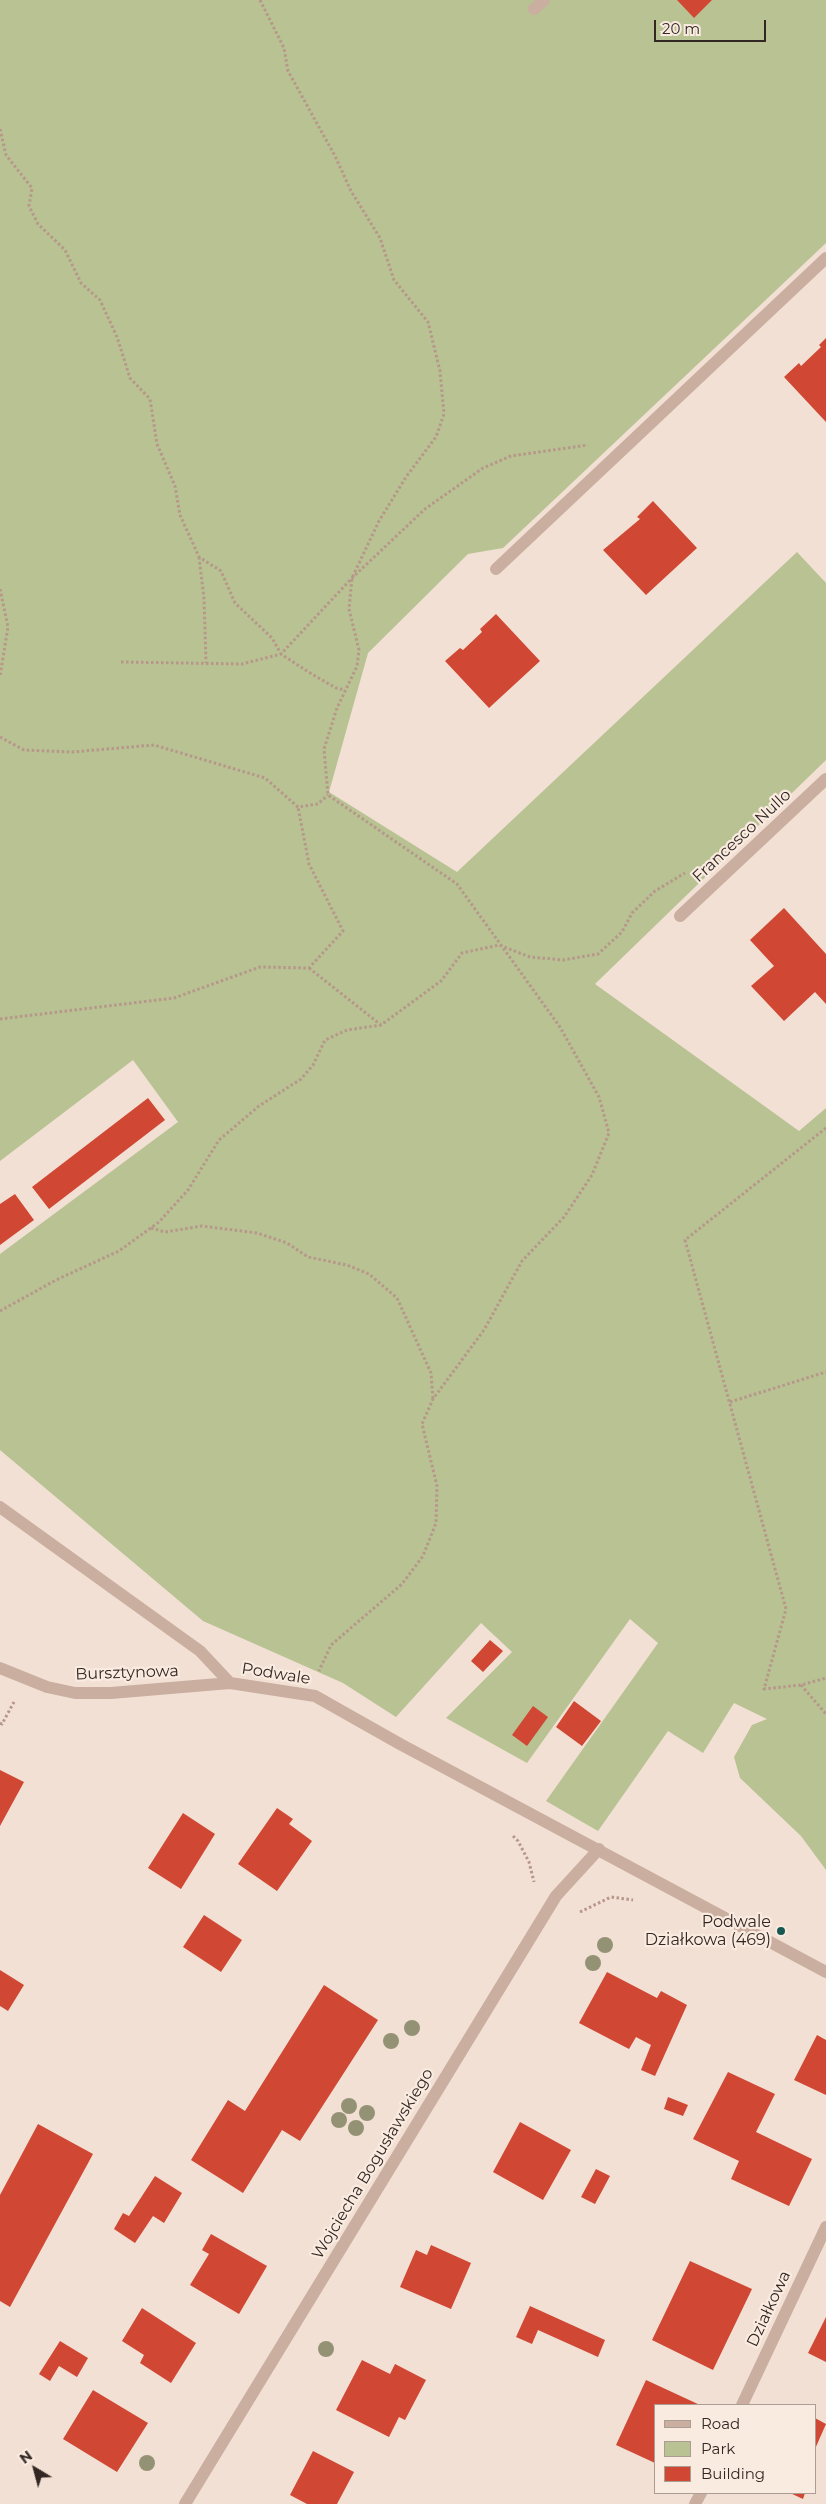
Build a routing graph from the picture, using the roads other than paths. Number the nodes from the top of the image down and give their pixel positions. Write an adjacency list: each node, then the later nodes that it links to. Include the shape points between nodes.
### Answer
1 (544, 0): 2 (street)
2 (534, 9)
3 (826, 258): 4 (street)
4 (496, 569)
5 (826, 779): 6 (street, Francesco Nullo)
6 (680, 916)
7 (0, 1507): 9 (street, Podwale, via 200,1651)
8 (0, 1668): 9 (street, Bursztynowa, via 47,1687 75,1693)
9 (230, 1683): 10 (street, Podwale, via 315,1696)
10 (599, 1849): 11 (street, Podwale); 14 (street, Wojciecha Bogusławskiego, via 556,1896)
11 (826, 1972)
12 (826, 2227): 13 (street, Działkowa)
13 (742, 2404)
14 (185, 2504)

